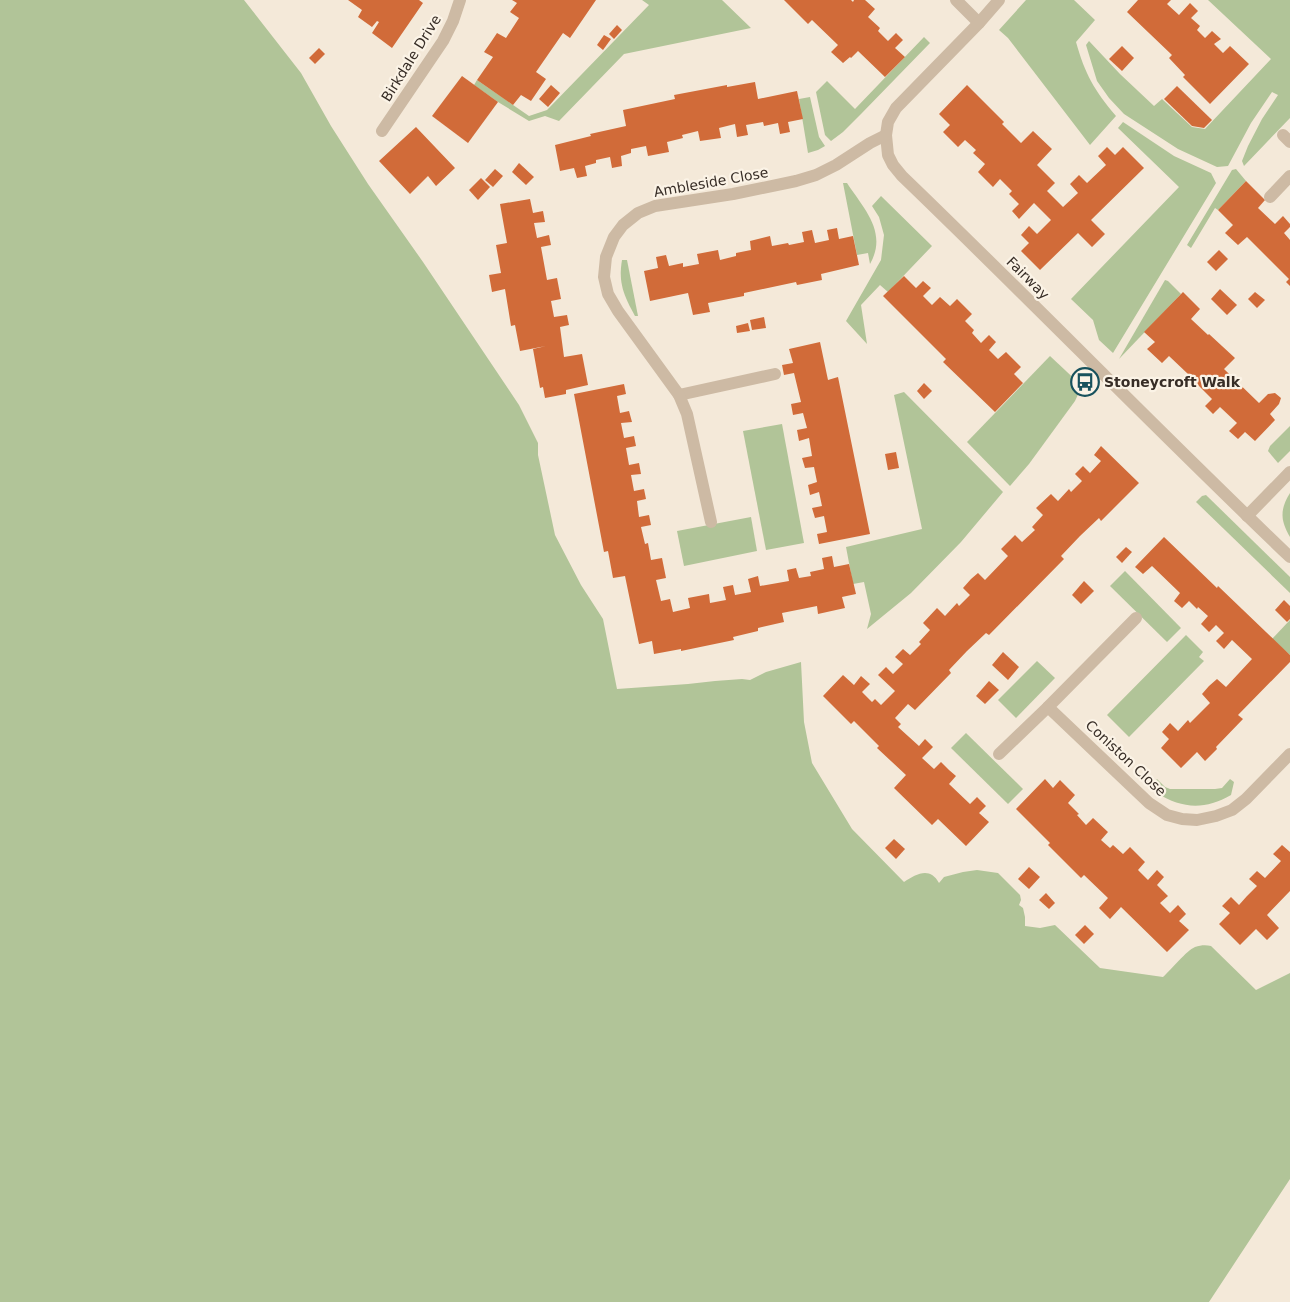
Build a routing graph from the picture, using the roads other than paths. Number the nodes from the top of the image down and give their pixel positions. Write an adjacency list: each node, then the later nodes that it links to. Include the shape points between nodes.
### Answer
1 (460, 0): 5 (street, Birkdale Drive, via 443,41)
2 (956, 0): 4 (street)
3 (999, 0): 4 (street, Fairway)
4 (979, 23): 6 (street, Fairway, via 896,108 888,122)
5 (382, 131)
6 (886, 135): 10 (street, Ambleside Close, via 816,176 655,206 638,213 623,225 606,257 604,277 608,294); 12 (street, Fairway, via 888,155 902,176)
7 (1290, 176): 8 (street)
8 (1270, 197)
9 (775, 374): 10 (street)
10 (679, 395): 13 (street, Ambleside Close)
11 (1290, 472): 12 (street)
12 (1247, 516): 14 (street, Fairway)
13 (710, 522)
14 (1290, 557)
15 (1136, 618): 16 (street)
16 (1048, 707): 17 (street); 18 (street, Coniston Close, via 1149,803 1167,815 1182,819 1197,820 1232,810)
17 (1000, 754)
18 (1290, 754)

